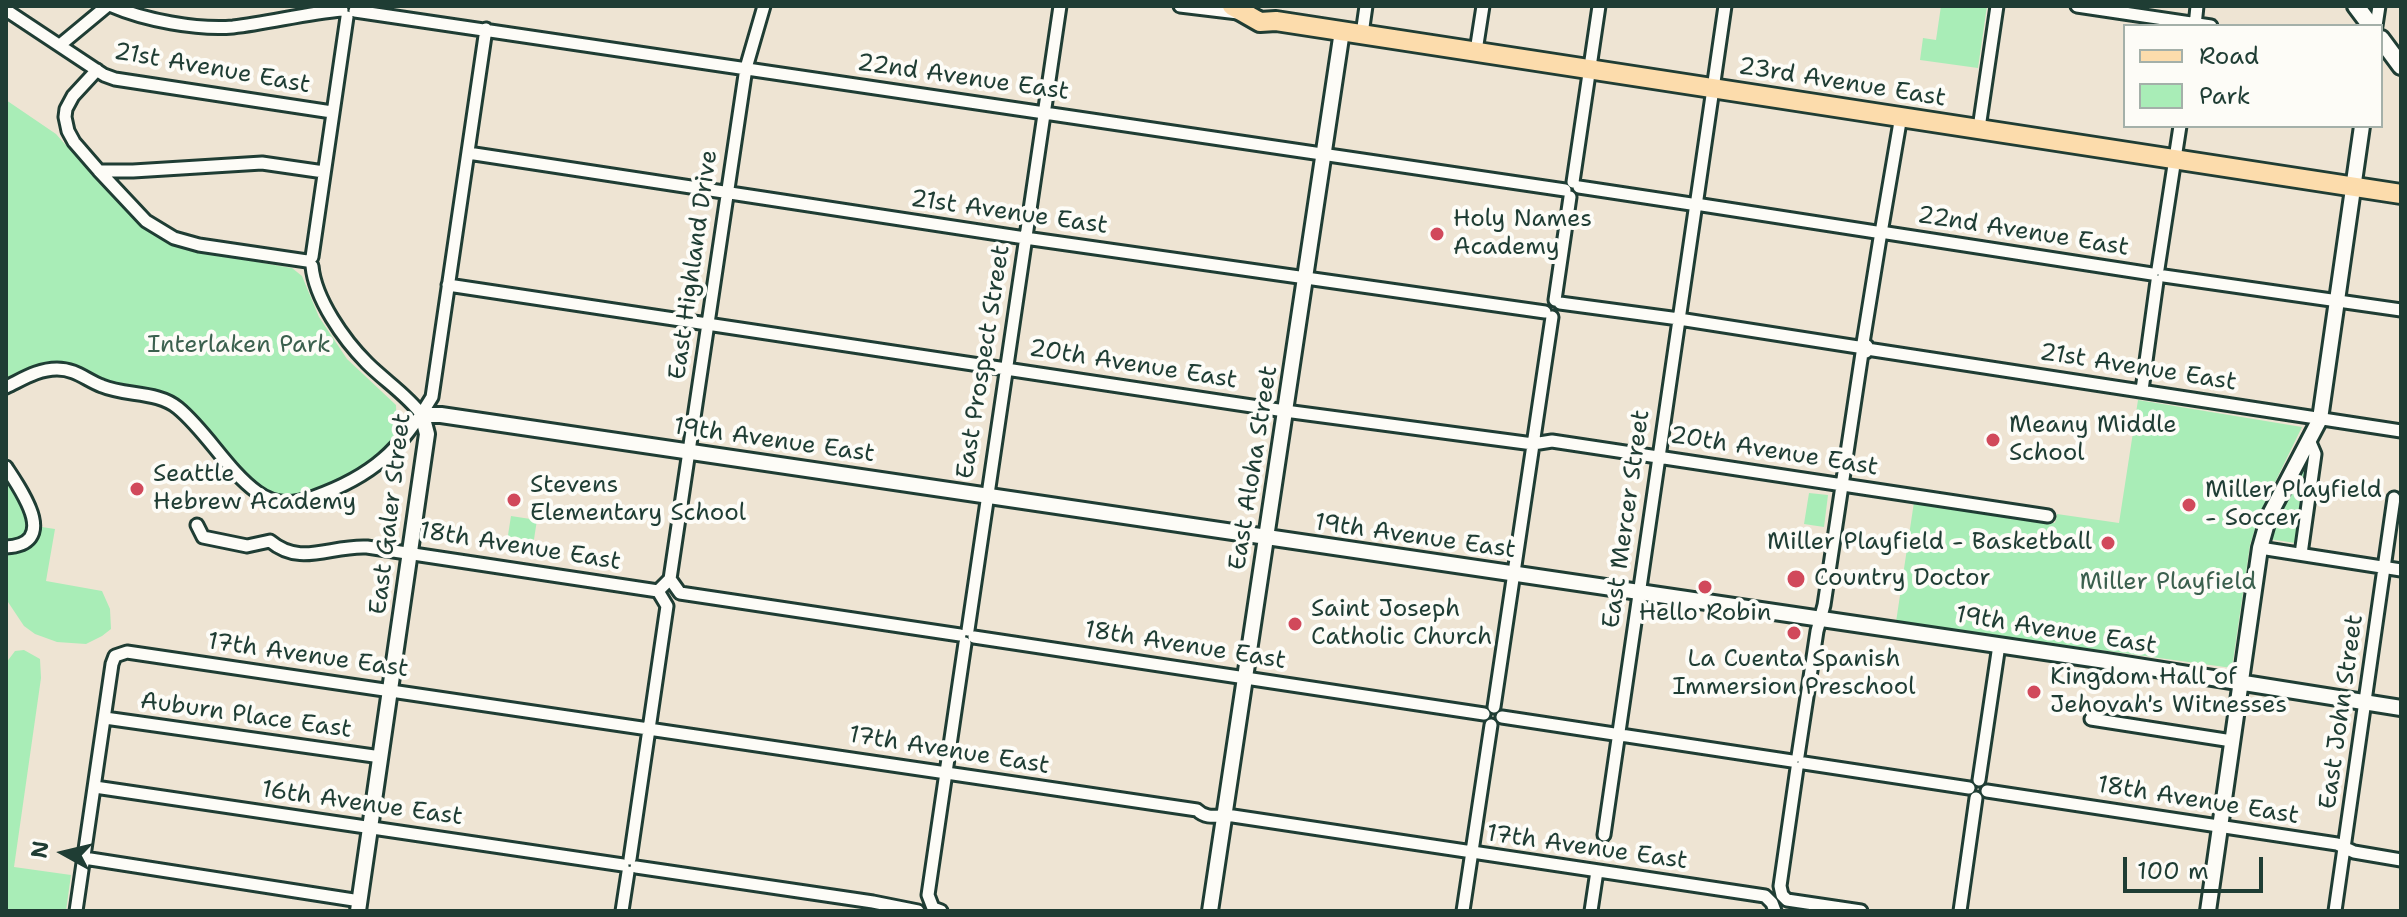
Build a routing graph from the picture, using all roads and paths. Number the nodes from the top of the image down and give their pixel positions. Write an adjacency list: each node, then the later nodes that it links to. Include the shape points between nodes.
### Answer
1 (109, 6): 14 (street, 22nd Avenue East, via 204,27); 21 (street)
2 (764, 6): 24 (street, East Highland Drive)
3 (1060, 6): 29 (street, East Prospect Street)
4 (1180, 6): 12 (street, 23rd Avenue East)
5 (1366, 6): 19 (street)
6 (1483, 6): 22 (street)
7 (1599, 6): 25 (street)
8 (1725, 6): 27 (street, East Mercer Street)
9 (1997, 6): 31 (street)
10 (2077, 6): 15 (street)
11 (2356, 6): 16 (main road)
12 (1241, 8): 18 (main road, 23rd Avenue East, via 1260,22)
13 (6, 10): 21 (street, 21st Avenue East)
14 (348, 10): 17 (street, 22nd Avenue East); 28 (street)
15 (2189, 24)
16 (2372, 24)
17 (486, 29): 24 (street, 22nd Avenue East); 34 (street, East Galer Street)
18 (1342, 31): 19 (main road, 23rd Avenue East); 35 (street, East Aloha Street)
19 (1362, 34): 22 (main road, 23rd Avenue East)
20 (2383, 41): 23 (main road)
21 (60, 45): 26 (street, 21st Avenue East)
22 (1476, 51): 25 (main road, 23rd Avenue East)
23 (2400, 61)
24 (746, 68): 29 (street, 22nd Avenue East); 41 (street, East Highland Drive)
25 (1590, 69): 27 (main road, 23rd Avenue East); 40 (street)
26 (97, 70): 28 (street, 21st Avenue East, via 115,79); 37 (street, via 73,96 65,117 74,142)
27 (1713, 88): 30 (main road, 23rd Avenue East); 43 (street, East Mercer Street)
28 (332, 112): 38 (street)
29 (1044, 112): 35 (street, 22nd Avenue East); 45 (street, East Prospect Street)
30 (1901, 116): 31 (main road, 23rd Avenue East); 44 (street)
31 (1979, 128): 36 (main road, 23rd Avenue East)
32 (2180, 128): 36 (street)
33 (2362, 128): 39 (street)
34 (468, 153): 41 (street, 21st Avenue East); 49 (street, East Galer Street)
35 (1323, 155): 40 (street, 22nd Avenue East); 48 (street, East Aloha Street)
36 (2175, 159): 39 (main road, 23rd Avenue East); 47 (street)
37 (99, 171): 38 (street, via 262,163); 46 (street, via 146,221 174,238)
38 (324, 172): 46 (street)
39 (2353, 186): 42 (main road, 23rd Avenue East); 50 (street)
40 (1572, 189): 43 (street, 22nd Avenue East); 51 (street)
41 (727, 193): 45 (street, 21st Avenue East); 55 (street, East Highland Drive)
42 (2401, 194)
43 (1696, 204): 44 (street, 22nd Avenue East); 54 (street, East Mercer Street)
44 (1881, 232): 47 (street, 22nd Avenue East); 56 (street)
45 (1025, 238): 48 (street, 21st Avenue East); 57 (street, East Prospect Street)
46 (311, 261): 61 (street, via 318,293 350,343)
47 (2158, 275): 50 (street, 22nd Avenue East); 59 (street)
48 (1305, 278): 53 (street, 21st Avenue East); 60 (street, East Aloha Street)
49 (448, 285): 55 (street, 20th Avenue East); 61 (street, East Galer Street, via 432,397)
50 (2336, 300): 52 (street, 22nd Avenue East); 62 (street)
51 (1557, 302): 53 (street, via 1559,312); 54 (street, 21st Avenue East)
52 (2401, 310)
53 (1548, 314): 65 (street)
54 (1679, 319): 56 (street, 21st Avenue East); 67 (street, East Mercer Street)
55 (707, 324): 57 (street, 20th Avenue East); 66 (street, East Highland Drive)
56 (1863, 348): 59 (street, 21st Avenue East); 69 (street)
57 (1007, 368): 60 (street, 20th Avenue East); 70 (street, East Prospect Street)
58 (6, 387): 61 (street, via 35,373 71,370 105,388 171,403 255,491 286,503 339,489 374,468)
59 (2142, 390): 62 (street, 21st Avenue East)
60 (1285, 411): 65 (street, 20th Avenue East); 74 (street, East Aloha Street)
61 (422, 415): 66 (street, 19th Avenue East); 77 (street, East Galer Street, via 427,434)
62 (2320, 419): 63 (street, 21st Avenue East); 64 (street)
63 (2401, 431)
64 (2309, 440): 76 (street, via 2269,516); 78 (street, via 2315,454)
65 (1533, 444): 67 (street, 20th Avenue East, via 1552,441); 81 (street)
66 (689, 451): 70 (street, 19th Avenue East); 82 (street, East Highland Drive)
67 (1659, 456): 69 (street, 20th Avenue East); 84 (street, East Mercer Street)
68 (6, 467): 75 (street, via 35,526 24,542)
69 (1843, 484): 72 (street, 20th Avenue East); 85 (street)
70 (987, 495): 74 (street, 19th Avenue East); 86 (street, East Prospect Street)
71 (2394, 498): 79 (street, East John Street)
72 (2048, 516)
73 (197, 525): 77 (street, 18th Avenue East, via 203,537 247,546 270,541 289,553 355,546)
74 (1266, 538): 81 (street, 19th Avenue East); 88 (street, East Aloha Street)
75 (6, 547)
76 (2260, 548): 78 (street); 89 (street)
77 (410, 552): 83 (street, 18th Avenue East); 90 (street, East Galer Street)
78 (2301, 554): 79 (street)
79 (2384, 567): 80 (street); 91 (street, East John Street)
80 (2401, 570)
81 (1514, 574): 84 (street, 19th Avenue East); 93 (street)
82 (670, 579): 83 (street); 86 (street, 18th Avenue East, via 680,593)
83 (658, 591): 98 (street, via 667,606)
84 (1639, 591): 85 (street, 19th Avenue East); 99 (street, East Mercer Street)
85 (1821, 618): 87 (street, 19th Avenue East); 102 (street)
86 (967, 636): 88 (street, 18th Avenue East); 103 (street, East Prospect Street)
87 (1999, 645): 89 (street, 19th Avenue East); 105 (street)
88 (1245, 677): 93 (street, 18th Avenue East); 106 (street, East Aloha Street)
89 (2242, 682): 91 (street, 19th Avenue East); 100 (street)
90 (390, 690): 95 (street, 17th Avenue East, via 127,652 115,656); 98 (street, 17th Avenue East); 101 (street, East Galer Street)
91 (2366, 702): 92 (street, 19th Avenue East); 110 (street, East John Street)
92 (2401, 708)
93 (1489, 711): 94 (street, via 1500,710); 97 (street, via 1486,722)
94 (1502, 717): 97 (street); 99 (street)
95 (105, 718): 101 (street, Auburn Place East); 104 (street)
96 (2091, 719): 100 (street)
97 (1491, 725): 111 (street)
98 (649, 728): 103 (street, 17th Avenue East); 114 (street)
99 (1618, 734): 102 (street); 109 (street, East Mercer Street)
100 (2232, 741): 107 (street)
101 (381, 757): 108 (street, East Galer Street)
102 (1798, 762): 105 (street); 116 (street)
103 (946, 773): 106 (street, 17th Avenue East, via 1197,810 1202,815); 118 (street, East Prospect Street, via 928,895)
104 (95, 787): 108 (street, 16th Avenue East); 112 (street)
105 (1974, 789): 107 (street, 18th Avenue East, via 1984,796 1987,791); 126 (street)
106 (1224, 814): 111 (street, 17th Avenue East); 122 (street, East Aloha Street)
107 (2220, 826): 110 (street, 18th Avenue East); 127 (street)
108 (370, 828): 114 (street, 16th Avenue East); 117 (street, East Galer Street)
109 (1604, 835)
110 (2344, 848): 113 (street, 18th Avenue East); 128 (street, East John Street)
111 (1472, 853): 115 (street, 17th Avenue East); 123 (street)
112 (84, 858): 117 (street); 120 (street)
113 (2401, 860)
114 (629, 866): 119 (street, 16th Avenue East); 121 (street)
115 (1597, 871): 116 (street, 17th Avenue East, via 1765,896); 124 (street)
116 (1776, 903): 125 (street, 17th Avenue East, via 1787,900)
117 (359, 906)
118 (935, 908)
119 (915, 910)
120 (76, 911)
121 (622, 911)
122 (1210, 911)
123 (1463, 911)
124 (1591, 911)
125 (1861, 911)
126 (1960, 911)
127 (2208, 911)
128 (2335, 911)

